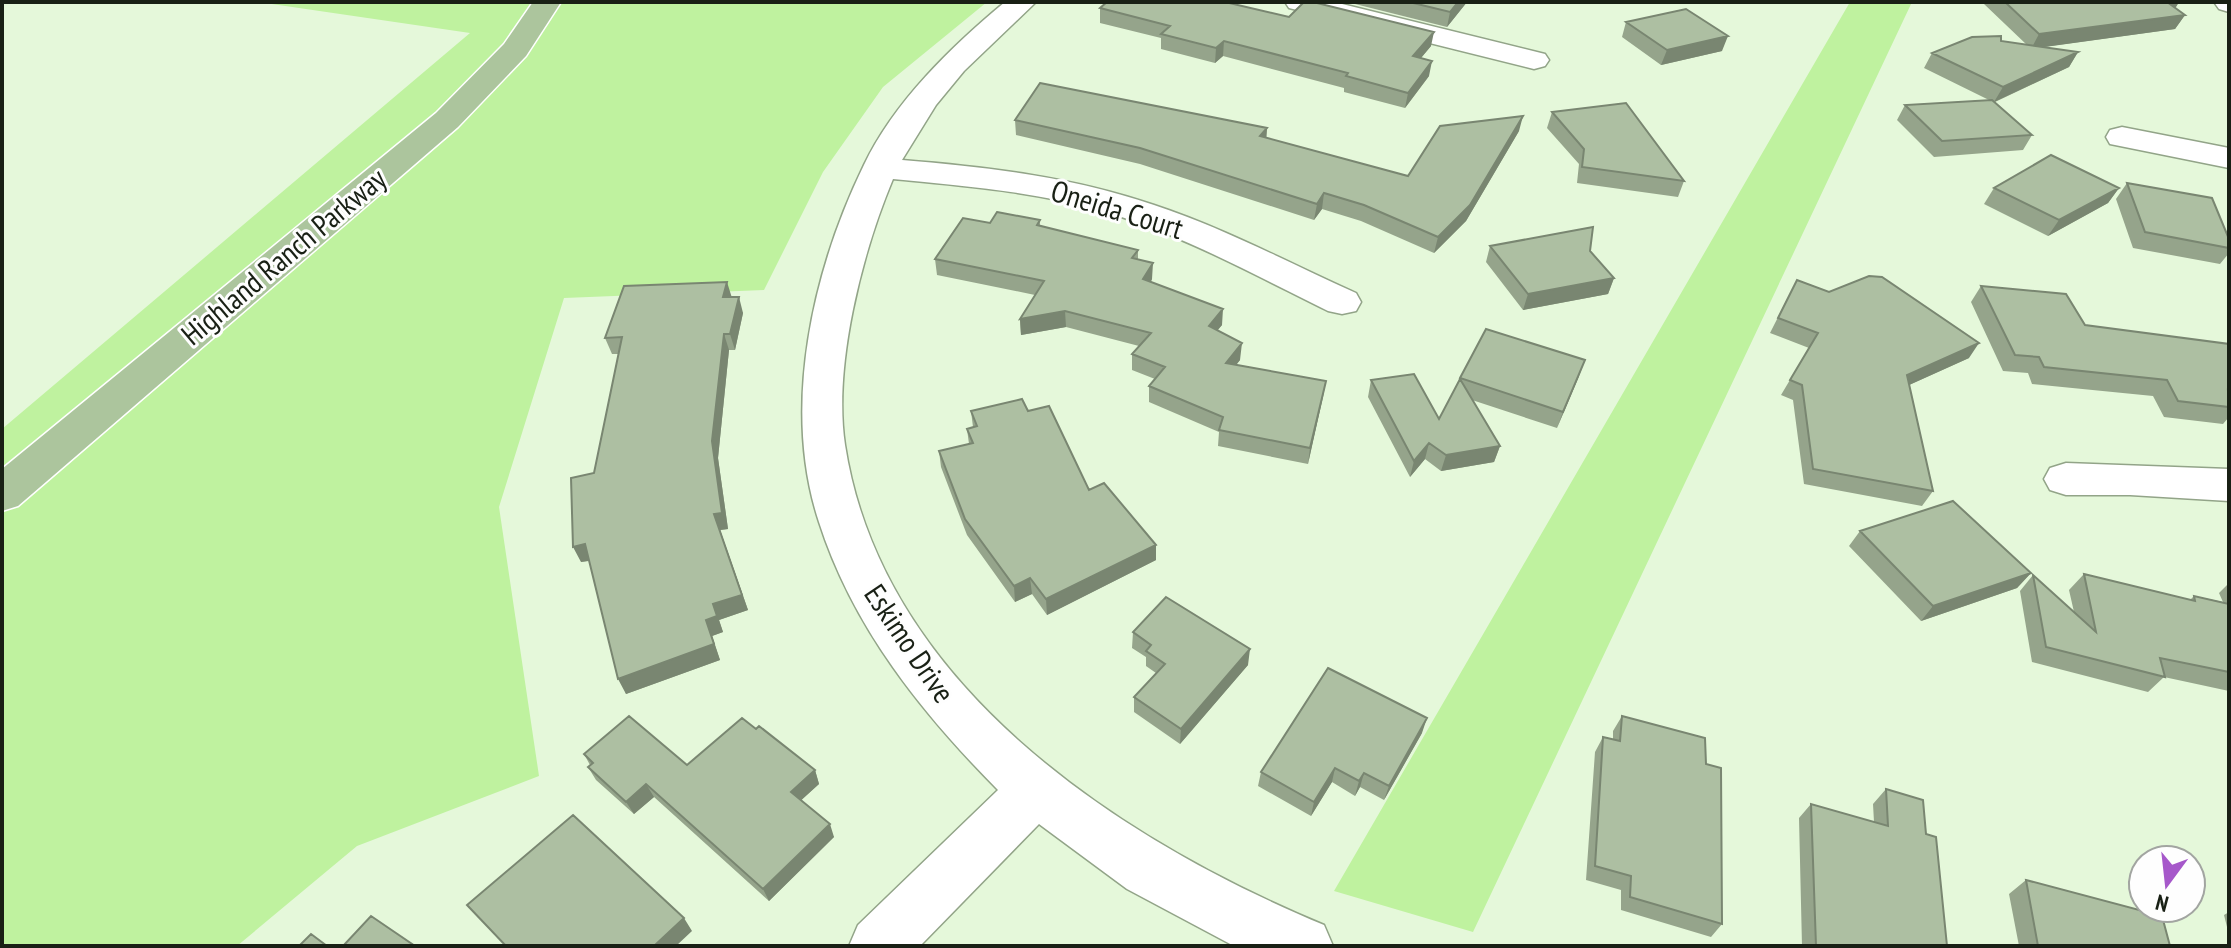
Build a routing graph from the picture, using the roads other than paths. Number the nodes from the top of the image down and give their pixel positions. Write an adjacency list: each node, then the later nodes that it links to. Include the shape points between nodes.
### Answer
1 (547, 2): 11 (main road, Highland Ranch Parkway, via 507,60 447,120)
2 (1022, 2): 7 (street, Eskimo Drive, via 947,69 910,115)
3 (1299, 2): 4 (street)
4 (1534, 60)
5 (2122, 137): 6 (street)
6 (2229, 158)
7 (879, 168): 8 (street, Oneida Court, via 977,176 1114,203 1177,225); 12 (street, Eskimo Drive, via 851,239 823,381 824,445 838,511 863,576 903,647 961,719)
8 (1342, 302)
9 (2066, 479): 10 (street)
10 (2229, 485)
11 (2, 494)
12 (1036, 790): 13 (street); 14 (street, Eskimo Drive, via 1110,845 1212,905)
13 (879, 946)
14 (1303, 946)

